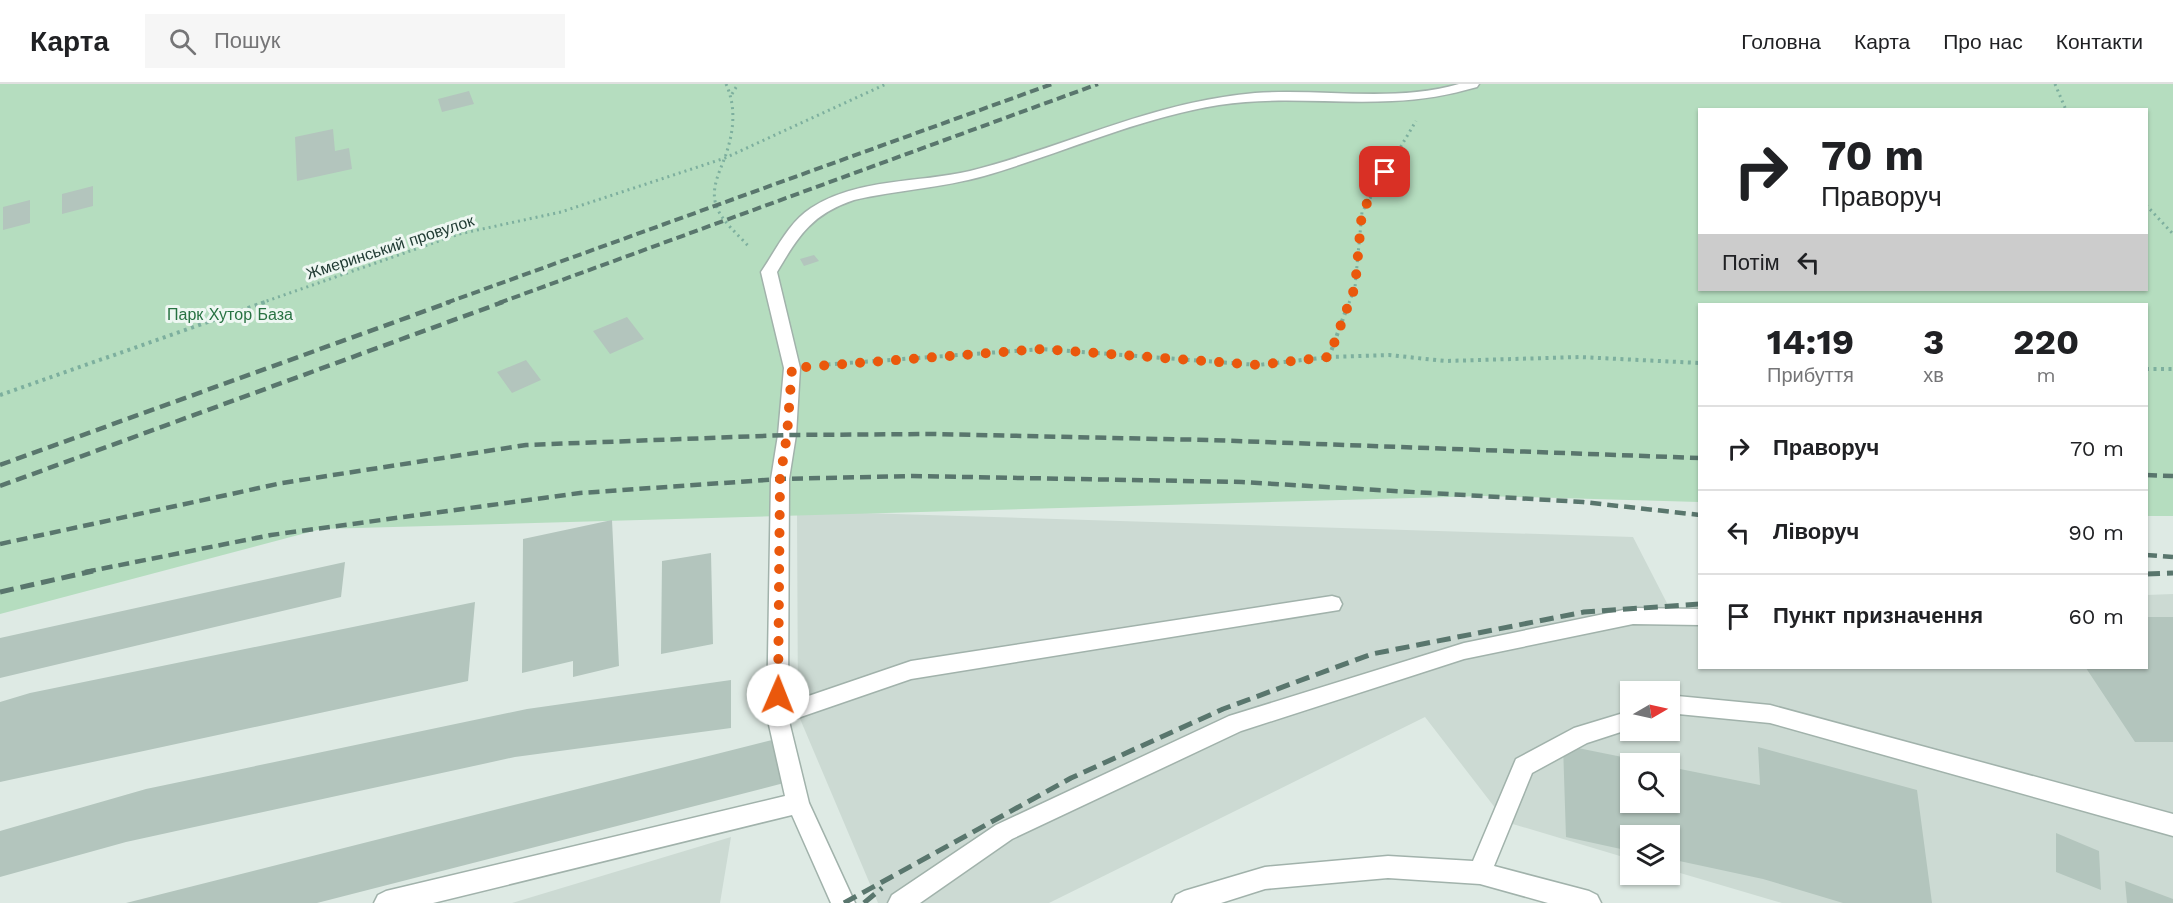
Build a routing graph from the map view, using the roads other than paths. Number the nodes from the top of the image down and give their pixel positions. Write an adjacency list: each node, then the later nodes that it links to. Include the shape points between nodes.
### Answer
1 (1473, 84): 5 (street, via 1431,94 1387,98 1256,97 1165,111 977,174 846,198 816,211 791,238 769,272 792,368 780,479)
2 (1332, 604): 5 (street, via 911,670)
3 (1698, 617): 12 (street, via 1633,616 1464,651 1236,723 1004,831)
4 (1680, 705): 8 (street, via 1770,714)
5 (777, 716): 7 (street)
6 (1620, 723): 9 (street, via 1581,735 1524,766)
7 (798, 803): 10 (street); 11 (street)
8 (2173, 825)
9 (1480, 873): 13 (street, via 1388,867 1265,878); 14 (street)
10 (386, 903)
11 (843, 903)
12 (900, 903)
13 (1184, 903)
14 (1589, 903)

